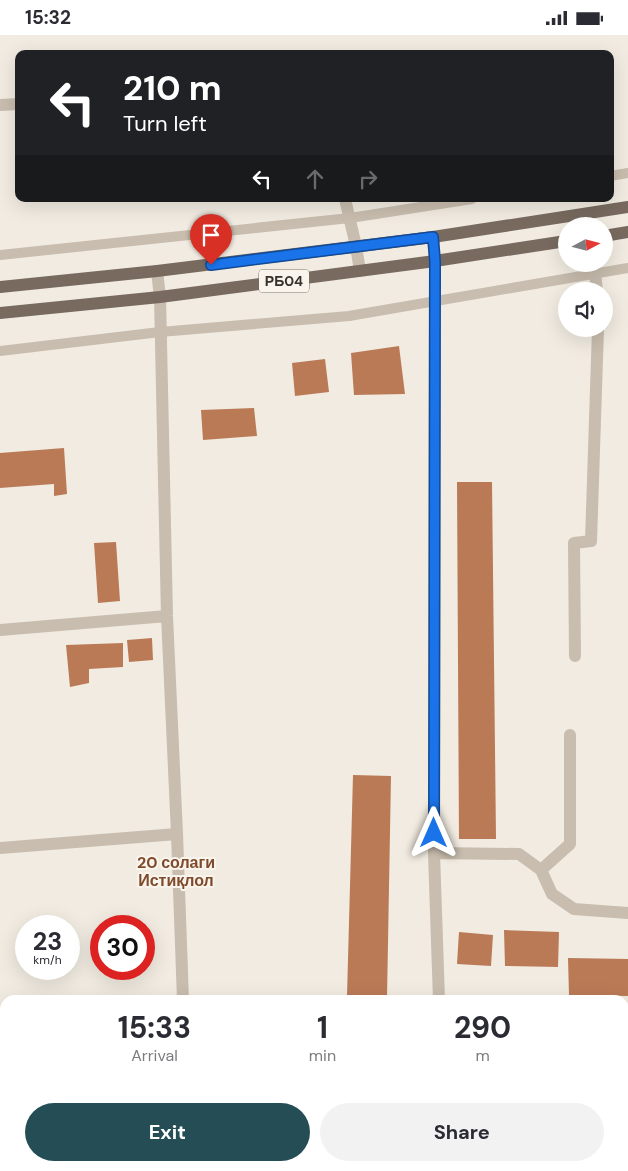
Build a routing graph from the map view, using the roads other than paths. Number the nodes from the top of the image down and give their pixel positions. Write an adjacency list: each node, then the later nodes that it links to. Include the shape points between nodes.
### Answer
1 (15, 104): 2 (street)
2 (0, 105)
3 (628, 173): 4 (lane)
4 (614, 175)
5 (346, 202): 9 (street)
6 (453, 202): 9 (lane)
7 (628, 207): 8 (main road, РБ04)
8 (596, 217)
9 (350, 218): 15 (street); 16 (lane)
10 (558, 223): 13 (main road, РБ04)
11 (628, 232): 12 (main road)
12 (613, 234)
13 (433, 237): 15 (main road, РБ04); 17 (street)
14 (558, 242): 17 (main road, РБ04)
15 (356, 246): 20 (main road, РБ04); 21 (street)
16 (0, 255)
17 (435, 261): 21 (main road, РБ04); 25 (street)
18 (613, 268): 19 (lane)
19 (628, 268)
20 (157, 271): 23 (main road, РБ04); 24 (street)
21 (360, 271): 24 (main road, РБ04)
22 (575, 273): 25 (lane)
23 (0, 287)
24 (160, 297): 26 (main road, РБ04); 27 (street)
25 (435, 302): 27 (lane, via 349,316); 36 (street)
26 (0, 313)
27 (160, 332): 29 (lane); 30 (street)
28 (598, 337): 32 (street, via 591,541 574,543)
29 (0, 351)
30 (167, 616): 31 (street); 34 (street)
31 (0, 630)
32 (575, 656)
33 (570, 735): 37 (street, via 570,844)
34 (177, 834): 35 (street); 39 (street)
35 (0, 848)
36 (434, 853): 37 (street, via 519,854); 40 (street)
37 (541, 870): 38 (street, via 552,894 574,909)
38 (628, 913)
39 (183, 995)
40 (440, 995)

